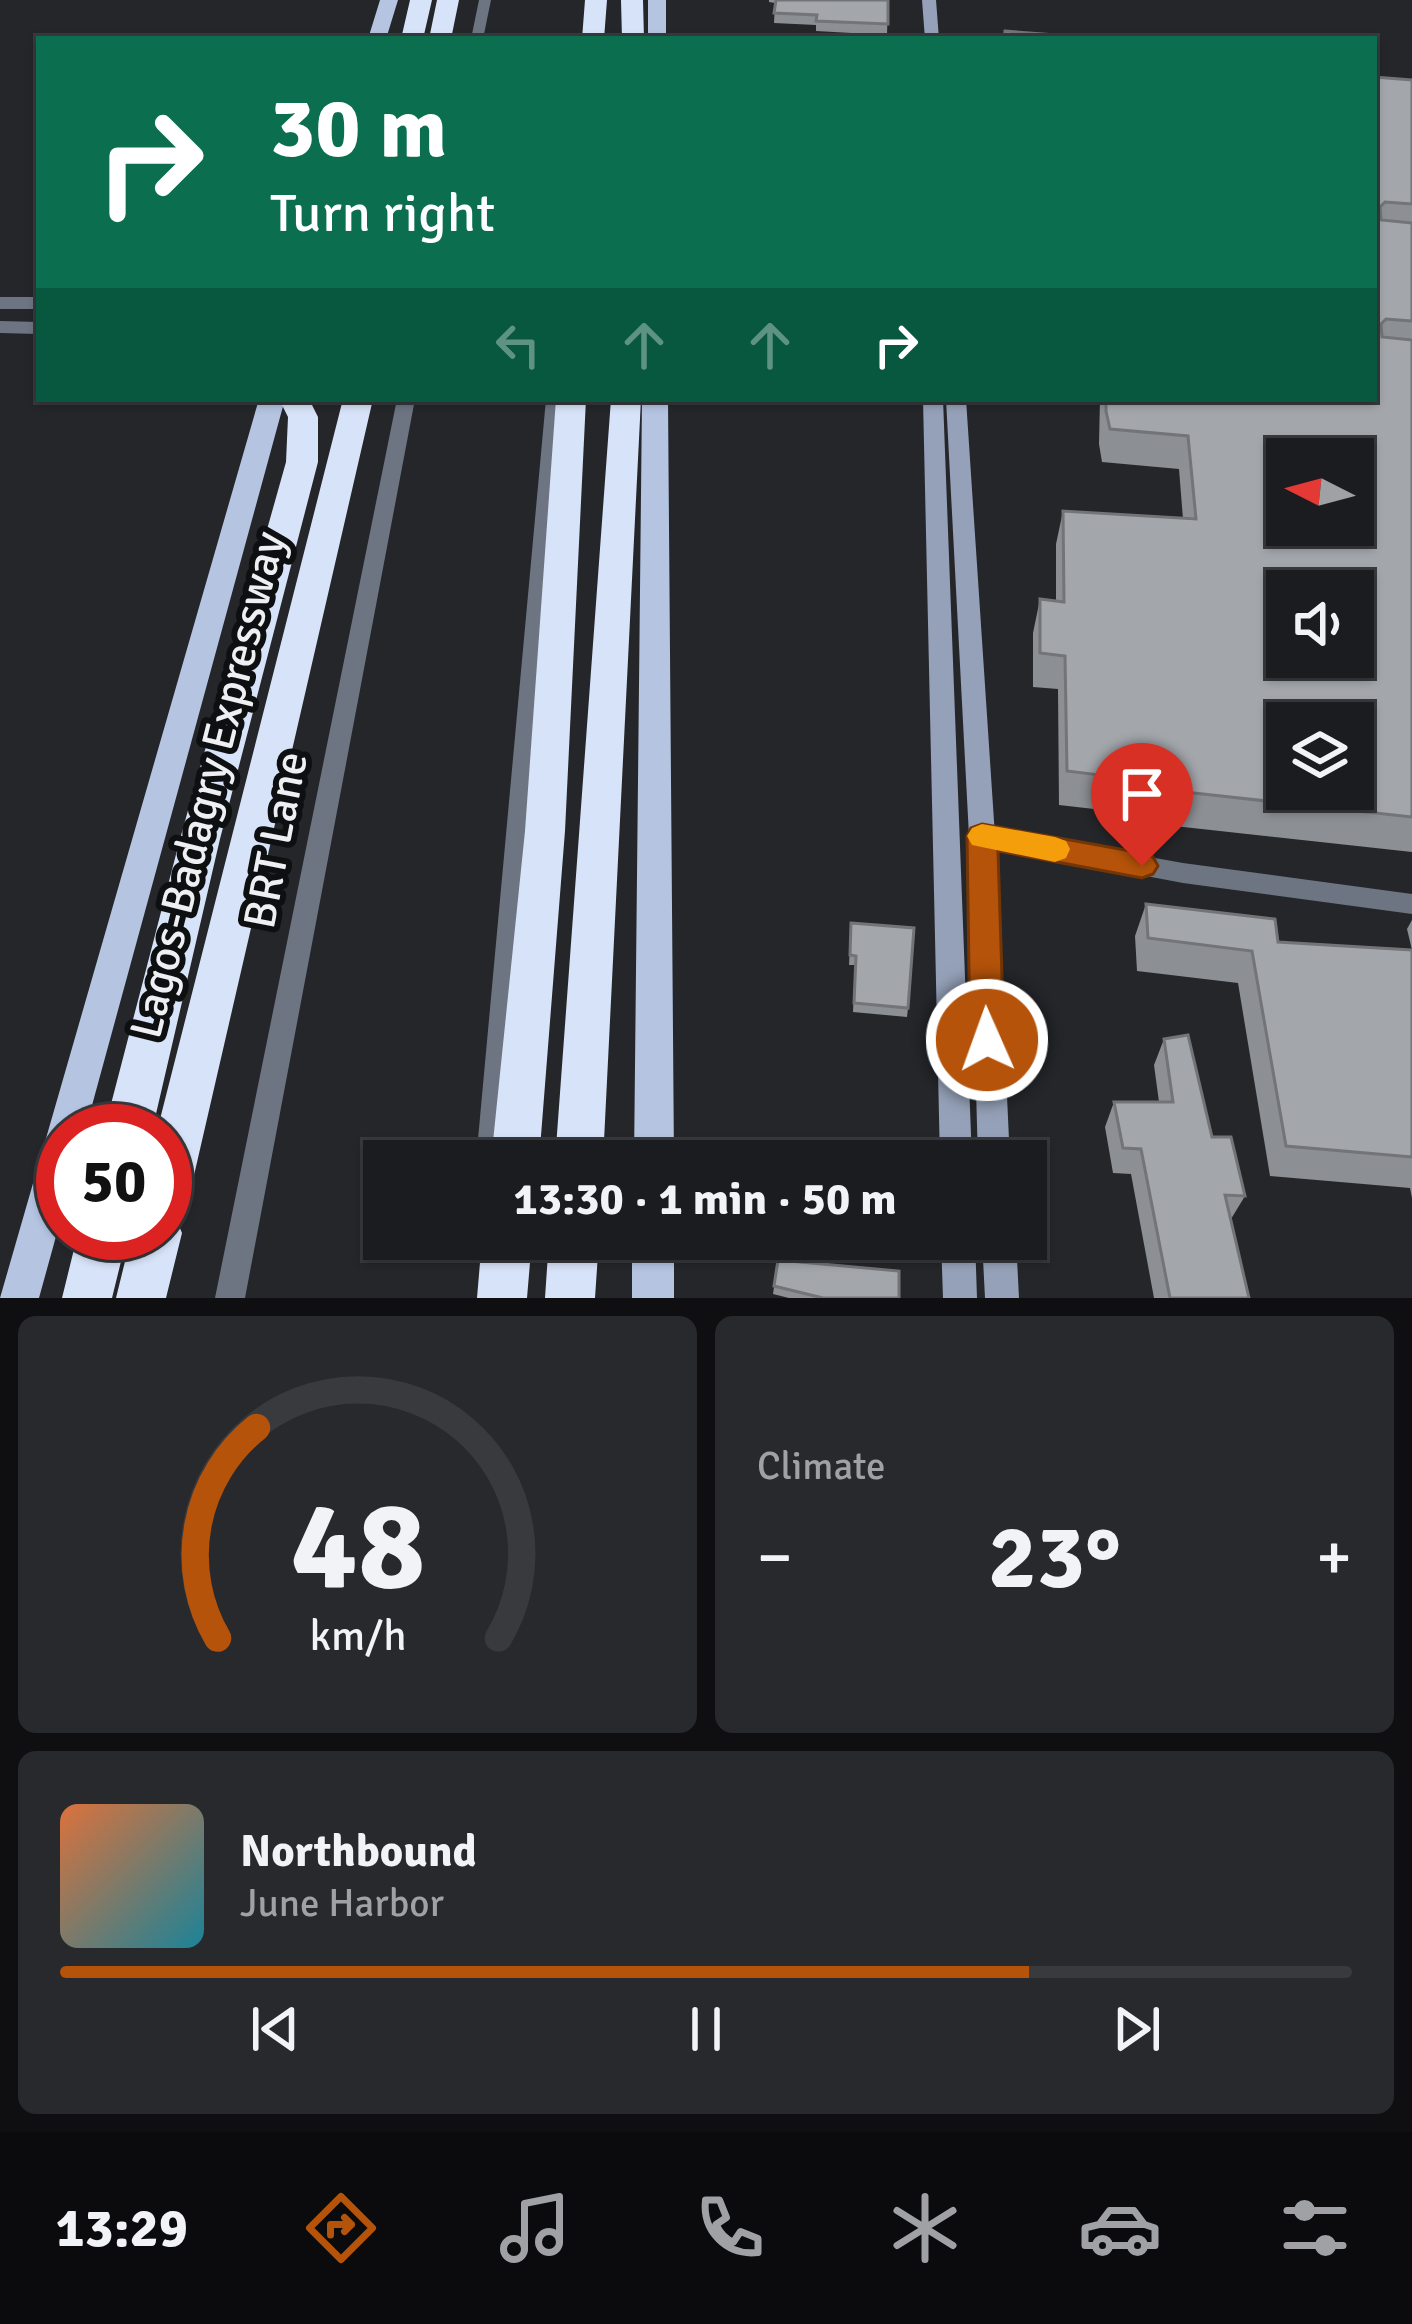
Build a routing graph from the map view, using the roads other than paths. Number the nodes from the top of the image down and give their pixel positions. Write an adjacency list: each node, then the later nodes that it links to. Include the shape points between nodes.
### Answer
1 (389, 0): 10 (main road)
2 (422, 0): 9 (highway)
3 (448, 0): 11 (highway)
4 (485, 0): 12 (lane)
5 (594, 0): 13 (highway)
6 (657, 0): 14 (main road)
7 (914, 0): 15 (main road)
8 (929, 0): 16 (main road)
9 (414, 32)
10 (378, 36)
11 (441, 36)
12 (477, 36)
13 (590, 36)
14 (656, 36)
15 (916, 36)
16 (932, 36)
17 (0, 303): 18 (street)
18 (36, 303)
19 (0, 327): 20 (street)
20 (36, 328)
21 (271, 402): 33 (main road, Lagos-Badagry Expressway)
22 (296, 402): 34 (highway, via 302,462)
23 (357, 402): 35 (highway, Lagos-Badagry Expressway)
24 (405, 402): 54 (lane, BRT Lane)
25 (555, 402): 36 (lane)
26 (571, 402): 37 (highway)
27 (626, 402): 38 (highway)
28 (656, 402): 39 (main road)
29 (933, 402): 40 (main road)
30 (956, 402): 31 (main road)
31 (982, 836): 32 (lane); 41 (main road)
32 (1412, 904)
33 (73, 1104)
34 (135, 1104)
35 (187, 1104)
36 (492, 1140)
37 (517, 1140)
38 (580, 1140)
39 (654, 1140)
40 (955, 1140)
41 (993, 1140)
42 (36, 1234): 51 (main road, Lagos-Badagry Expressway)
43 (96, 1260): 52 (highway)
44 (150, 1260): 53 (highway)
45 (481, 1260): 55 (lane)
46 (506, 1260): 56 (highway)
47 (573, 1260): 57 (highway)
48 (653, 1260): 58 (main road)
49 (959, 1260): 59 (main road)
50 (1000, 1260): 60 (main road)
51 (18, 1298)
52 (87, 1298)
53 (141, 1298)
54 (230, 1298)
55 (478, 1298)
56 (502, 1298)
57 (570, 1298)
58 (653, 1298)
59 (960, 1298)
60 (1002, 1298)

